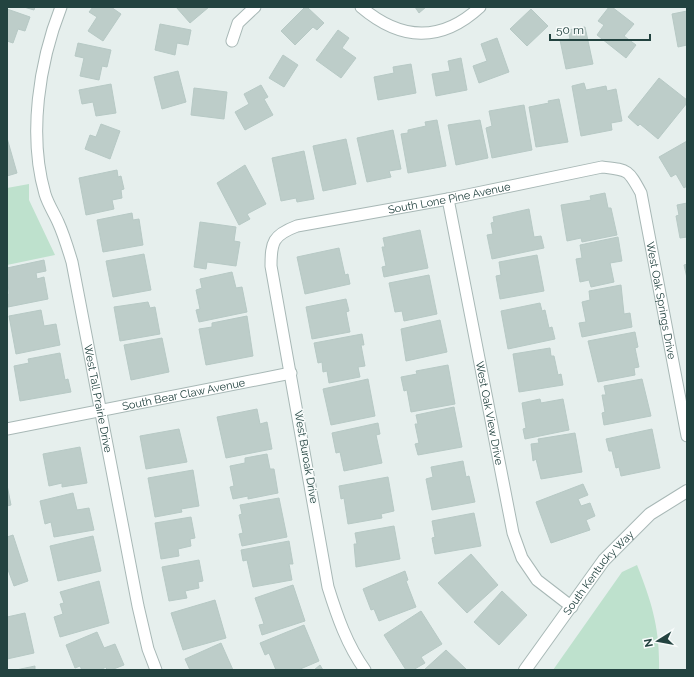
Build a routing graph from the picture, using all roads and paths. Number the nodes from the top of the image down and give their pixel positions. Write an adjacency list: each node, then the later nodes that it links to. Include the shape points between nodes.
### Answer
1 (61, 7): 10 (street, West Tall Prairie Drive, via 43,64 38,98 38,152 45,195 59,224 72,262)
2 (255, 7): 5 (street, via 238,23)
3 (361, 7): 4 (street, via 393,28 423,33 453,27 466,20)
4 (480, 7)
5 (232, 41)
6 (624, 169): 7 (street, South Lone Pine Avenue, via 602,166); 12 (street, West Oak Springs Drive, via 641,193)
7 (448, 198): 8 (street, South Lone Pine Avenue, via 297,226); 14 (street, West Oak View Drive, via 513,533 522,558 537,580)
8 (276, 237): 9 (street, West Buroak Drive, via 271,246 271,266)
9 (291, 373): 10 (street, South Bear Claw Avenue); 16 (street, West Buroak Drive, via 328,587 348,642)
10 (100, 410): 11 (street, South Bear Claw Avenue); 15 (street, West Tall Prairie Drive, via 138,606 148,649)
11 (7, 429)
12 (687, 436)
13 (687, 491): 14 (street, South Kentucky Way, via 650,514 627,535 604,560)
14 (572, 607): 17 (street, South Kentucky Way)
15 (156, 670)
16 (365, 670)
17 (525, 670)

